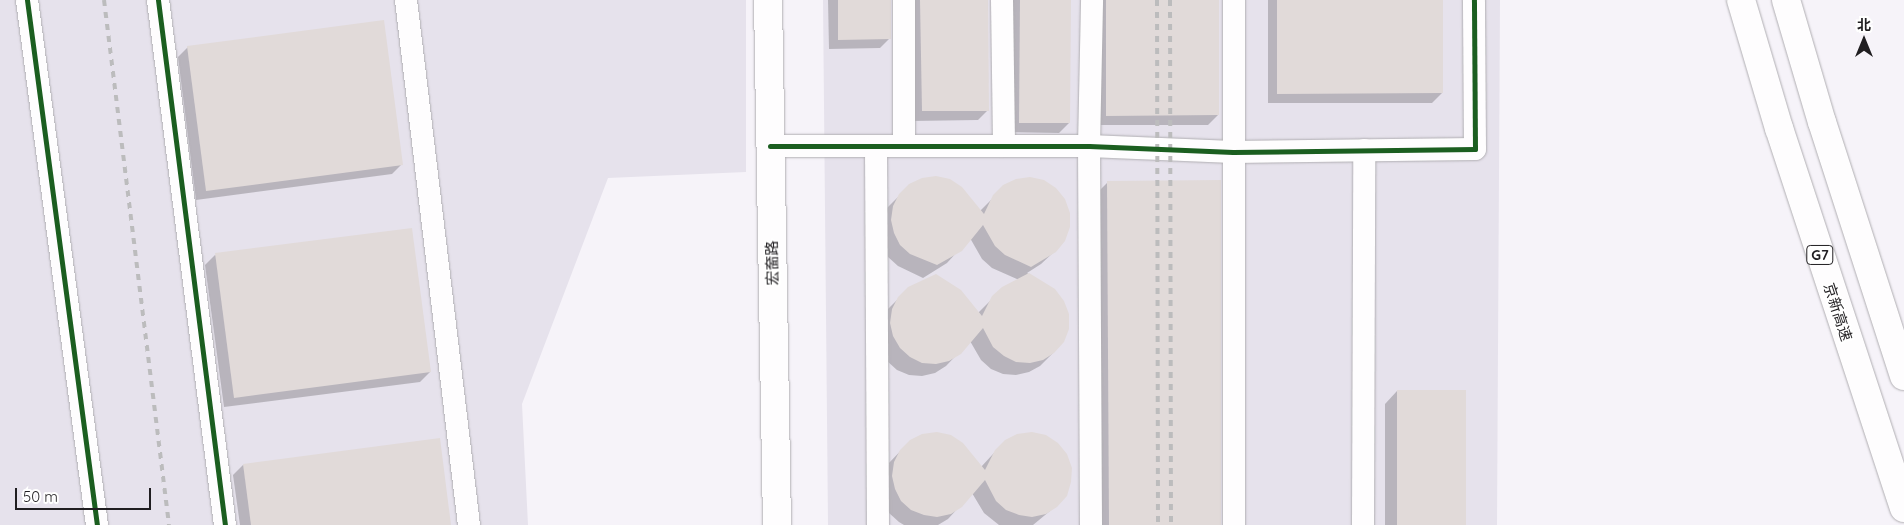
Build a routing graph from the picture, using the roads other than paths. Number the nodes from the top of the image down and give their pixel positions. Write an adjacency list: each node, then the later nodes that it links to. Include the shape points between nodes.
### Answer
1 (27, 0): 21 (street)
2 (158, 0): 22 (street)
3 (406, 0): 23 (street)
4 (768, 0): 12 (main road, 宏奤路)
5 (904, 0): 14 (street)
6 (1002, 0): 15 (street)
7 (1092, 0): 16 (street)
8 (1234, 0): 18 (street)
9 (1474, 0): 17 (street, via 1475,149)
10 (1741, 0): 20 (main road, 京新高速 / G7, via 1785,147)
11 (1786, 0): 19 (main road)
12 (770, 146): 13 (street); 24 (main road, 宏奤路)
13 (876, 146): 14 (street); 25 (street)
14 (904, 146): 15 (street)
15 (1004, 146): 16 (street)
16 (1090, 146): 18 (street); 26 (street)
17 (1364, 150): 18 (street); 28 (street)
18 (1233, 152): 27 (street)
19 (1904, 376)
20 (1904, 508)
21 (97, 525)
22 (225, 525)
23 (469, 525)
24 (777, 525)
25 (878, 525)
26 (1091, 525)
27 (1234, 525)
28 (1363, 525)

